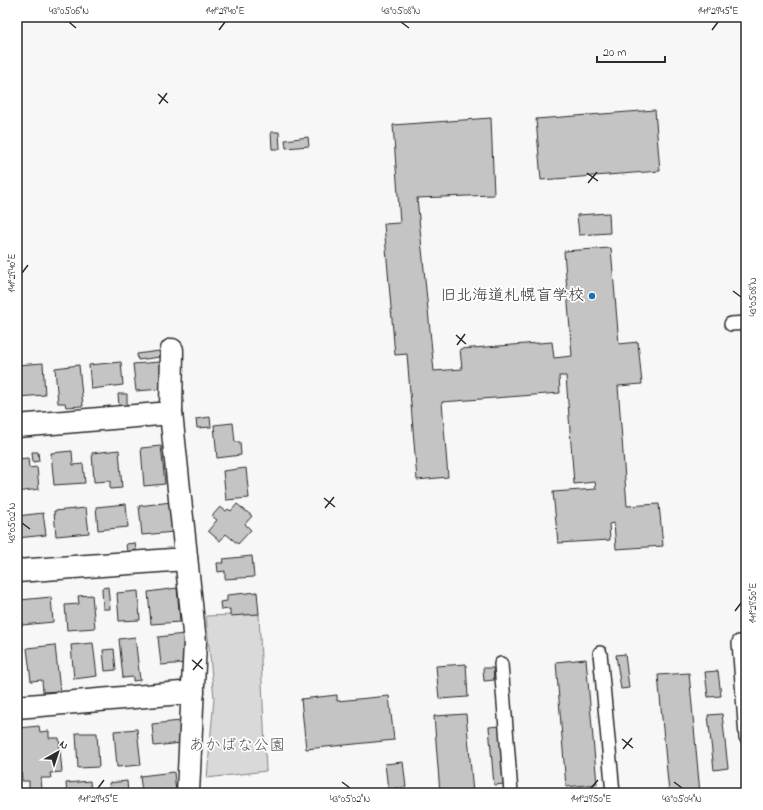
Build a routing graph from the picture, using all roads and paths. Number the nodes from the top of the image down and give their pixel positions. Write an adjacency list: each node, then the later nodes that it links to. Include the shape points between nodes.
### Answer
1 (746, 323): 2 (lane)
2 (731, 324)
3 (172, 350): 4 (street)
4 (171, 413): 5 (street); 6 (street)
5 (17, 426)
6 (186, 559): 7 (street); 11 (street, via 195,642)
7 (17, 571)
8 (739, 642): 13 (lane)
9 (600, 653): 16 (lane)
10 (501, 664): 15 (lane)
11 (193, 692): 12 (street); 14 (street)
12 (17, 707)
13 (746, 737)
14 (188, 793)
15 (511, 793)
16 (613, 793)

